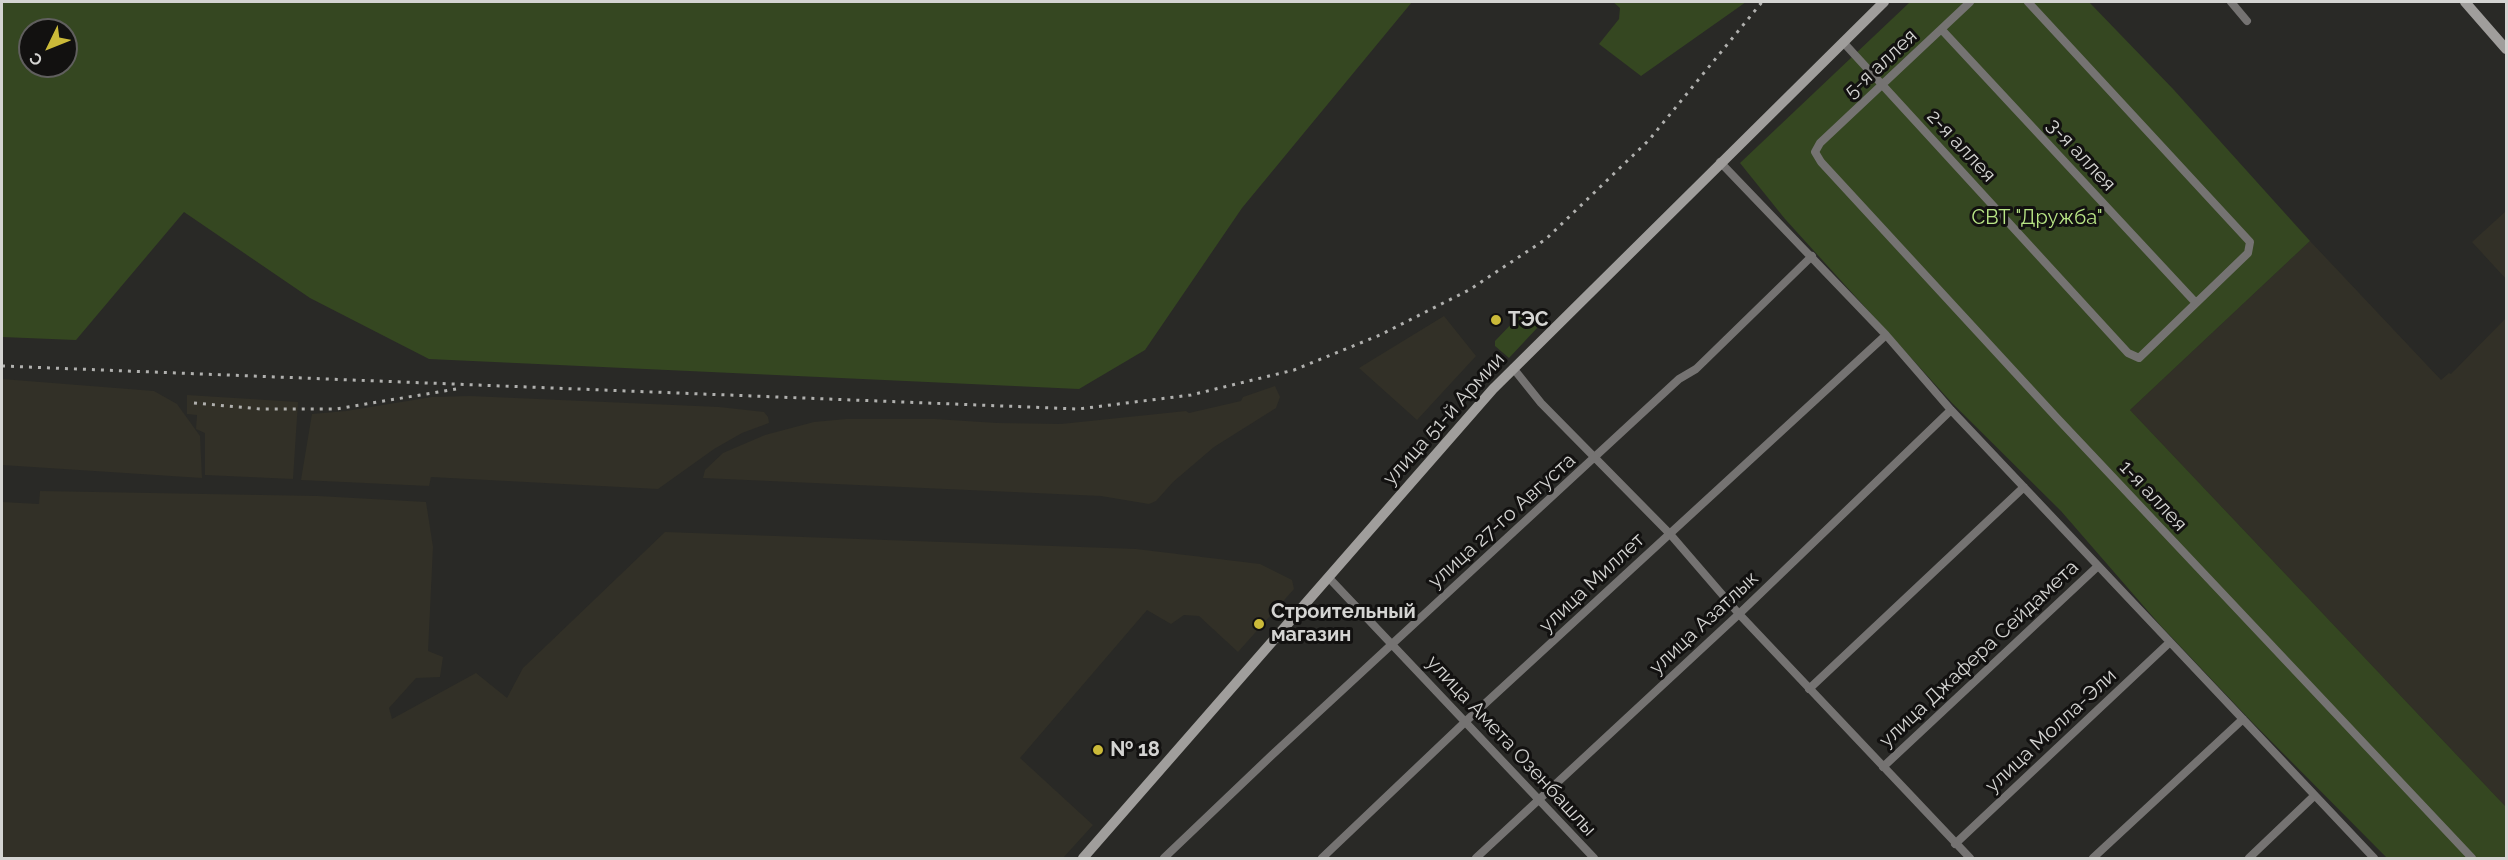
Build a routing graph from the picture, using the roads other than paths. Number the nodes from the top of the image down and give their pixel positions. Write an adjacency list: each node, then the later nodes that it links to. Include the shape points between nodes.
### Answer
1 (1884, 2): 8 (main road, улица 51-й Армии)
2 (1970, 2): 7 (street, 5-я аллея)
3 (2028, 2): 14 (street, via 2250,242 2248,254)
4 (2231, 2): 6 (street)
5 (2465, 2): 9 (main road)
6 (2247, 21)
7 (1942, 30): 10 (street, 5-я аллея); 14 (street, 3-я аллея)
8 (1843, 42): 10 (street, 2-я аллея); 12 (main road, улица 51-й Армии)
9 (2506, 49)
10 (1882, 85): 11 (street, 5-я аллея); 14 (street, 2-я аллея, via 2128,353 2139,358)
11 (1815, 152): 42 (street, 1-я аллея, via 2057,418)
12 (1720, 162): 13 (street); 16 (main road, улица 51-й Армии)
13 (1812, 256): 15 (street); 18 (street, улица 27-го Августа, via 1695,369 1679,379)
14 (2196, 303)
15 (1886, 335): 17 (street); 20 (street, улица Миллет)
16 (1513, 368): 18 (street, via 1541,403); 22 (main road, улица 51-й Армии)
17 (1951, 410): 19 (street); 23 (street, улица Азатлык)
18 (1596, 457): 20 (street); 25 (street, улица 27-го Августа)
19 (2024, 487): 21 (street); 26 (street)
20 (1670, 534): 23 (street); 28 (street, улица Миллет)
21 (2098, 566): 24 (street); 29 (street, улица Джафера Сейдамета)
22 (1329, 578): 25 (street, улица Амета Озенбашлы); 33 (main road, улица 51-й Армии)
23 (1738, 614): 26 (street); 31 (street, улица Азатлык)
24 (2170, 642): 27 (street); 32 (street, улица Молла-Эли)
25 (1391, 644): 28 (street, улица Амета Озенбашлы); 34 (street, улица 27-го Августа)
26 (1809, 689): 29 (street)
27 (2243, 719): 30 (street); 39 (street)
28 (1465, 722): 31 (street, улица Амета Озенбашлы); 35 (street, улица Миллет)
29 (1883, 767): 32 (street)
30 (2314, 795): 40 (street); 41 (street)
31 (1538, 800): 36 (street, улица Азатлык); 37 (street, улица Амета Озенбашлы)
32 (1956, 843): 38 (street)
33 (1083, 858)
34 (1164, 858)
35 (1322, 858)
36 (1476, 858)
37 (1594, 858)
38 (1970, 858)
39 (2093, 858)
40 (2249, 858)
41 (2374, 858)
42 (2472, 858)

